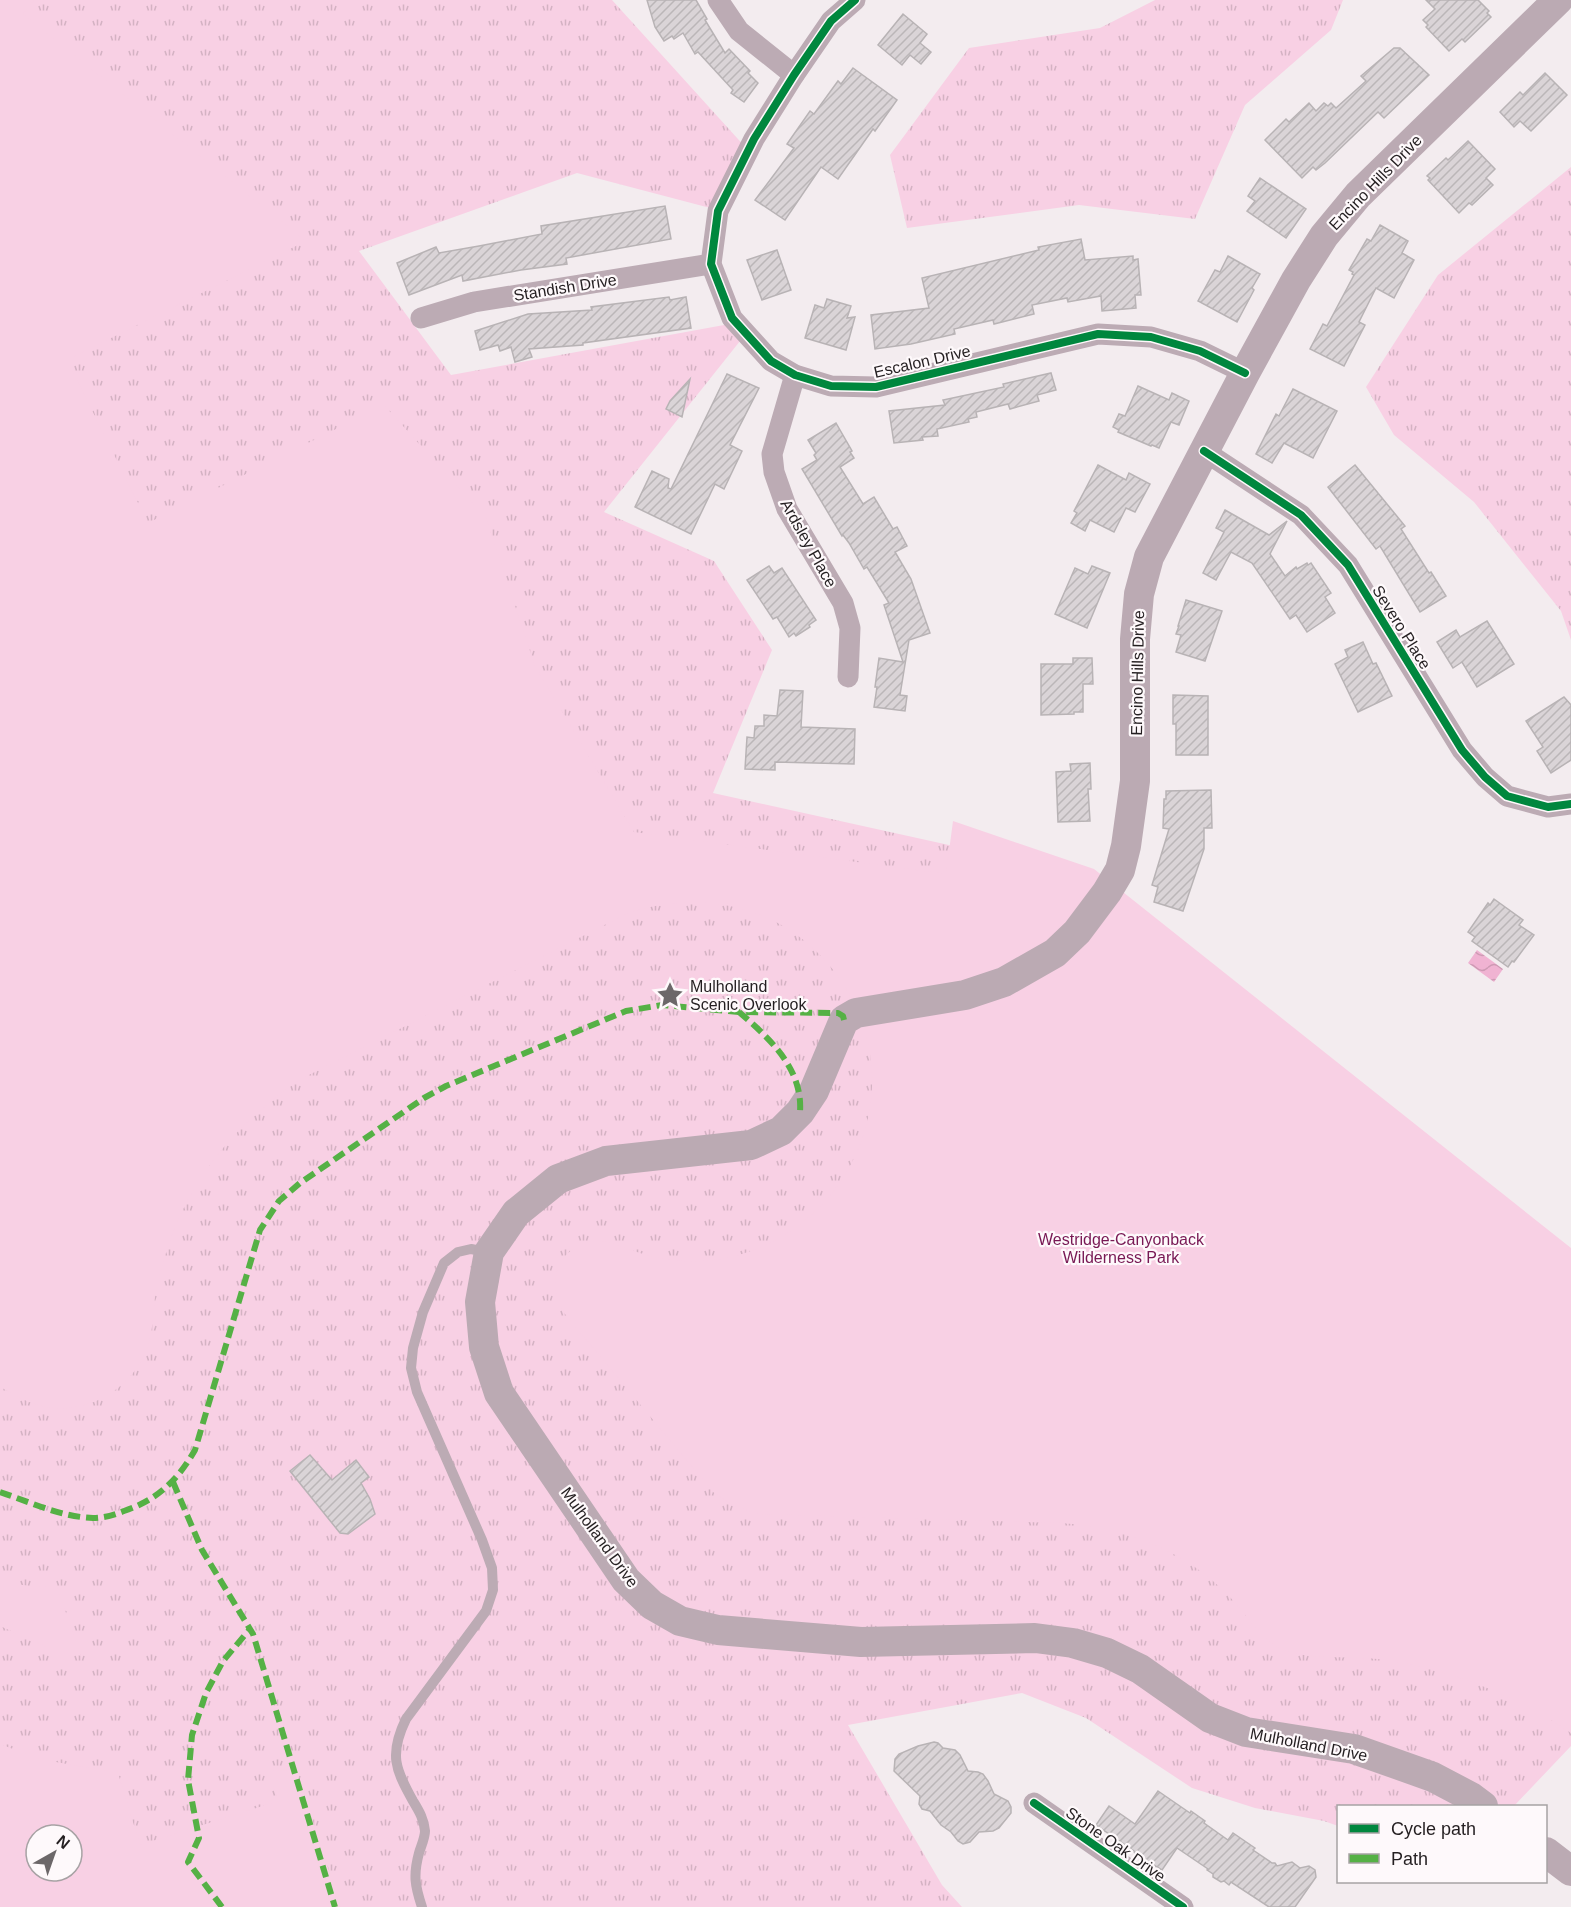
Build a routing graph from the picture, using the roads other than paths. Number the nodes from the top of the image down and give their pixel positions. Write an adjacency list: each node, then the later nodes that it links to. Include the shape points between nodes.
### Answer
1 (718, 0): 4 (street, via 739,31)
2 (855, 0): 4 (street, Escalon Drive, via 831,21)
3 (1558, 0): 7 (main road, Encino Hills Drive, via 1344,211 1296,280)
4 (794, 75): 5 (street, Escalon Drive, via 754,139 718,211)
5 (711, 264): 6 (street, Standish Drive, via 474,302); 8 (street, Escalon Drive, via 732,318 771,361)
6 (421, 318)
7 (1245, 373): 8 (street, Escalon Drive, via 1200,351 1151,336 1098,334 876,387 831,387); 9 (main road, Encino Hills Drive)
8 (795, 375): 10 (street, Ardsley Place, via 772,453 774,472 787,509 843,603 850,628)
9 (1204, 451): 11 (street, Severo Place, via 1301,515 1348,565 1462,750 1485,777 1507,796 1548,807); 12 (main road, Encino Hills Drive, via 1149,557 1139,594 1135,639 1135,781 1120,870 1107,892 1077,932 1055,953 1004,982 965,994 856,1012)
10 (848, 677)
11 (1571, 804)
12 (844, 1020): 13 (main road, Mulholland Drive, via 814,1091 781,1131 751,1144 606,1161 558,1179 516,1212)
13 (489, 1252): 15 (main road, Mulholland Drive, via 480,1302 484,1347 499,1393 626,1580 652,1605 680,1621 718,1630 861,1642 1035,1638 1073,1643 1140,1669 1210,1718 1246,1732 1354,1749 1432,1777); 18 (lane, via 458,1252 444,1263 413,1348 411,1368 417,1392 492,1568 492,1590 486,1611 406,1719 397,1737 395,1758 401,1779 423,1818 425,1834 415,1868)
14 (1034, 1803): 19 (street, Stone Oak Drive)
15 (1483, 1805)
16 (1547, 1853): 17 (main road)
17 (1571, 1871)
18 (422, 1907)
19 (1183, 1907)

